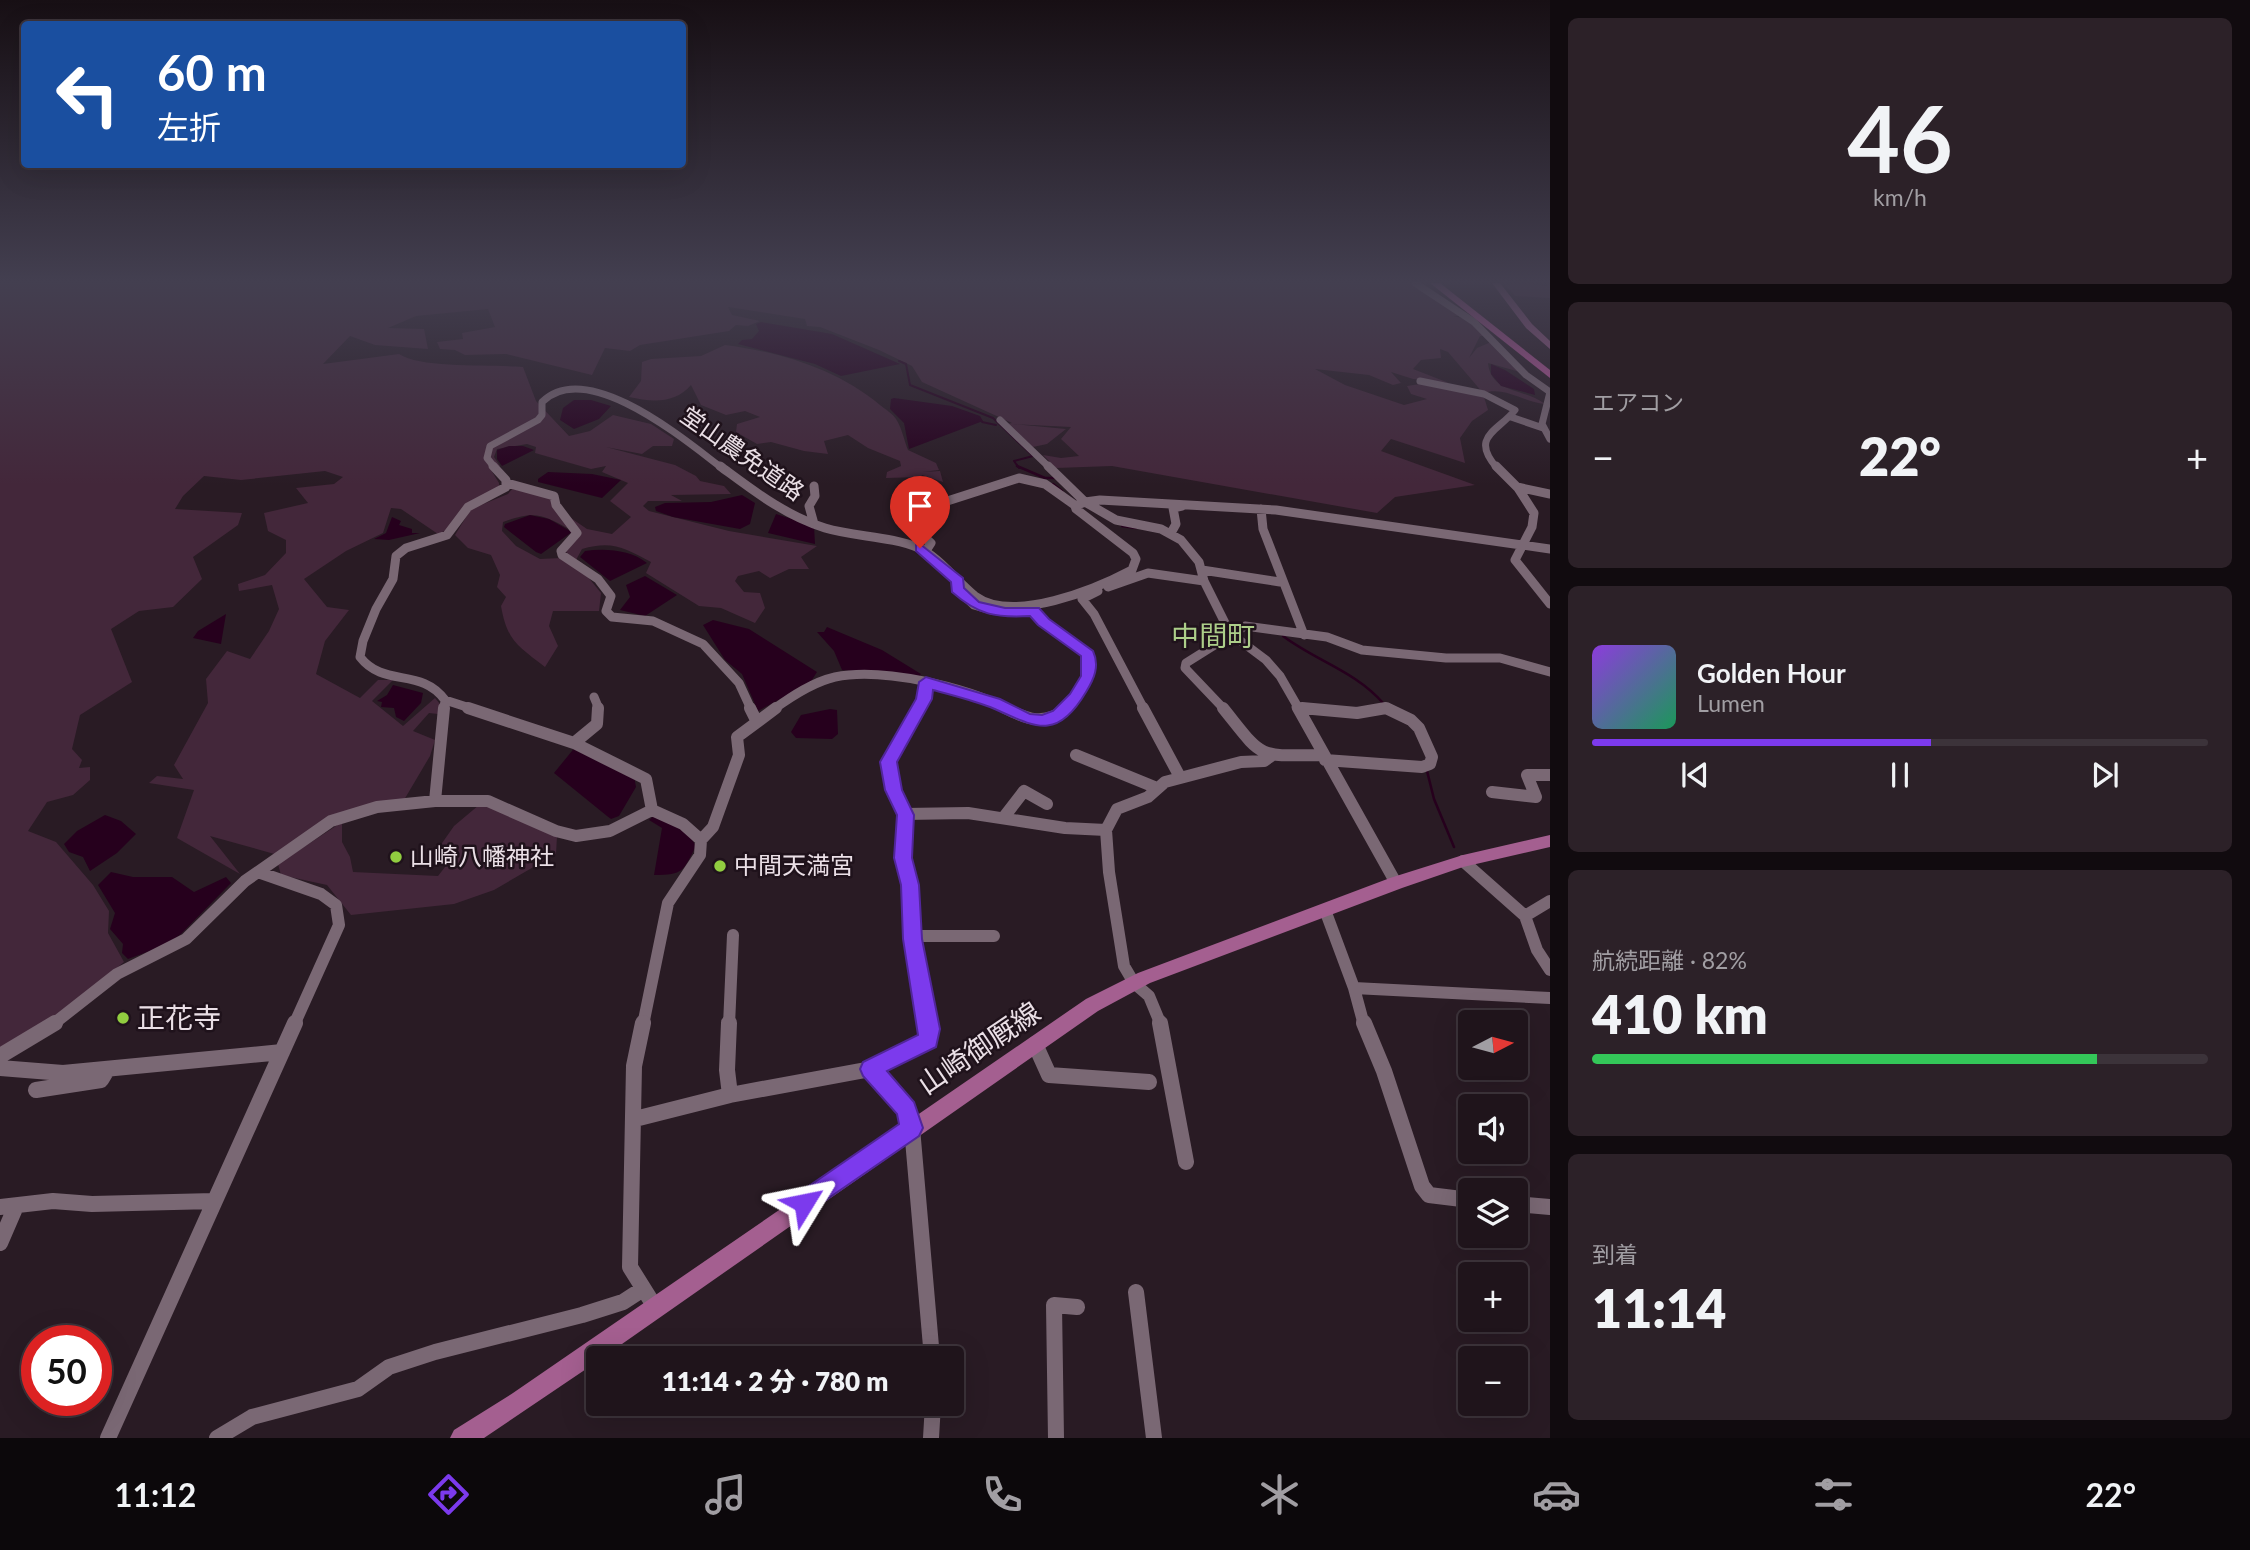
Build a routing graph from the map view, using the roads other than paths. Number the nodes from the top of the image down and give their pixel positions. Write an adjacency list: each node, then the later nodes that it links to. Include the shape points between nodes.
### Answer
1 (1502, 350): 7 (street)
2 (1519, 350): 5 (highway)
3 (1532, 350): 4 (highway)
4 (1550, 364)
5 (1550, 375)
6 (1420, 381): 8 (street, via 1510,404 1515,410)
7 (1550, 392): 10 (street)
8 (1511, 417): 10 (street); 14 (street, via 1496,424 1485,444 1491,464)
9 (1000, 420): 16 (street)
10 (1543, 428): 11 (street)
11 (1550, 439)
12 (507, 483): 19 (street, 堂山農免道路, via 488,461 488,447 538,420 546,397 580,389 643,412 765,501); 34 (street, via 500,493 468,507 447,534 399,552 393,579 363,640 360,657 369,668 424,680); 36 (street, via 554,496 577,533 562,555 611,593 606,611 612,617 653,621 703,644 739,683)
13 (814, 486): 19 (street, via 816,496 808,506)
14 (1517, 487): 15 (street); 21 (street, via 1534,513)
15 (1550, 494)
16 (1080, 504): 17 (street, via 1100,500); 20 (street, via 1126,523); 23 (street, via 1045,484 1017,478 913,512 907,521 931,544); 27 (street, via 1076,509 1136,559 1132,570)
17 (1187, 504): 18 (street); 20 (street, via 1173,509 1176,524)
18 (1261, 509): 21 (street); 26 (street, via 1260,525)
19 (814, 524): 23 (street, 堂山農免道路)
20 (1171, 533): 24 (street, via 1190,548)
21 (1521, 546): 22 (street); 28 (street, via 1514,560)
22 (1550, 549)
23 (923, 550): 25 (street)
24 (1203, 576): 26 (street); 27 (street, via 1148,573 1112,587); 29 (street)
25 (958, 581): 27 (street, via 978,598 1006,607); 32 (street, via 957,589 974,605 1005,613 1034,611 1088,655 1088,676 1059,715 1043,721)
26 (1280, 582): 30 (street)
27 (1105, 585): 42 (street, via 1082,599)
28 (1550, 604)
29 (1230, 633): 30 (street, via 1245,626); 35 (street, via 1273,667); 39 (street, via 1185,668 1252,745)
30 (1304, 635): 31 (street, via 1362,650 1500,658)
31 (1550, 672)
32 (926, 682): 36 (street, via 847,675 825,679); 48 (street, via 924,699 888,762)
33 (594, 696): 37 (street, via 599,706 598,725)
34 (445, 700): 37 (street); 45 (street)
35 (1296, 707): 40 (street); 40 (street, via 1348,713 1386,709 1411,720 1424,735 1432,757 1426,766)
36 (757, 722): 51 (street, via 737,737 739,755 713,827)
37 (574, 743): 47 (street, via 646,779)
38 (1076, 755): 43 (street)
39 (1271, 756): 40 (street); 42 (street, via 1265,761 1241,762)
40 (1324, 757): 55 (street)
41 (1550, 775): 44 (street, via 1527,775 1536,797)
42 (1181, 777): 43 (street)
43 (1157, 788): 50 (street, via 1148,797 1117,809)
44 (1492, 792)
45 (435, 801): 47 (street, via 492,802 576,837 631,823); 54 (street, via 348,814)
46 (1047, 804): 49 (street, via 1024,791)
47 (652, 810): 51 (street, via 683,824)
48 (905, 814): 49 (street); 61 (street, via 903,858 910,885)
49 (1004, 817): 50 (street)
50 (1106, 830): 63 (street, via 1124,965)
51 (702, 840): 75 (street, via 694,868 668,903 634,1066)
52 (1550, 841): 53 (main road, 山崎御厩線)
53 (1463, 860): 55 (main road, 山崎御厩線); 58 (street)
54 (258, 872): 67 (street, via 321,894 336,905 339,925); 68 (street, via 186,940 117,974 65,1018)
55 (1396, 883): 57 (main road, 山崎御厩線)
56 (1550, 901): 58 (street)
57 (1325, 910): 63 (main road, 山崎御厩線); 64 (street)
58 (1525, 916): 62 (street)
59 (733, 935): 74 (street)
60 (994, 936): 61 (street)
61 (912, 939): 70 (street, via 929,1041)
62 (1550, 970)
63 (1134, 983): 66 (main road, 山崎御厩線); 77 (street, via 1149,996 1161,1026)
64 (1354, 988): 65 (street); 78 (street, via 1364,1028 1384,1071 1422,1186 1429,1195)
65 (1550, 998)
66 (1035, 1044): 72 (street, via 1049,1075); 76 (main road, 山崎御厩線)
67 (282, 1052): 71 (street); 79 (street)
68 (0, 1056)
69 (0, 1068): 71 (street, via 63,1073)
70 (871, 1069): 74 (street); 76 (street, via 907,1109)
71 (107, 1070): 73 (street, via 101,1080)
72 (1149, 1082)
73 (36, 1090)
74 (730, 1095): 75 (street)
75 (635, 1118): 84 (street, via 630,1267)
76 (912, 1128): 86 (main road, 山崎御厩線); 88 (street)
77 (1186, 1162)
78 (1458, 1199)
79 (214, 1201): 81 (street, via 53,1201); 91 (street)
80 (1528, 1205): 82 (street)
81 (8, 1206): 83 (street)
82 (1550, 1207)
83 (0, 1243)
84 (643, 1289): 86 (street); 92 (street, via 623,1302 582,1315 389,1367 358,1389 252,1418)
85 (1136, 1292): 95 (street)
86 (654, 1307): 93 (main road, 山崎御厩線)
87 (1077, 1307): 94 (street, via 1054,1305)
88 (931, 1346)
89 (933, 1416): 90 (street)
90 (934, 1437)
91 (108, 1438)
92 (217, 1438)
93 (462, 1438)
94 (1056, 1438)
95 (1154, 1438)

